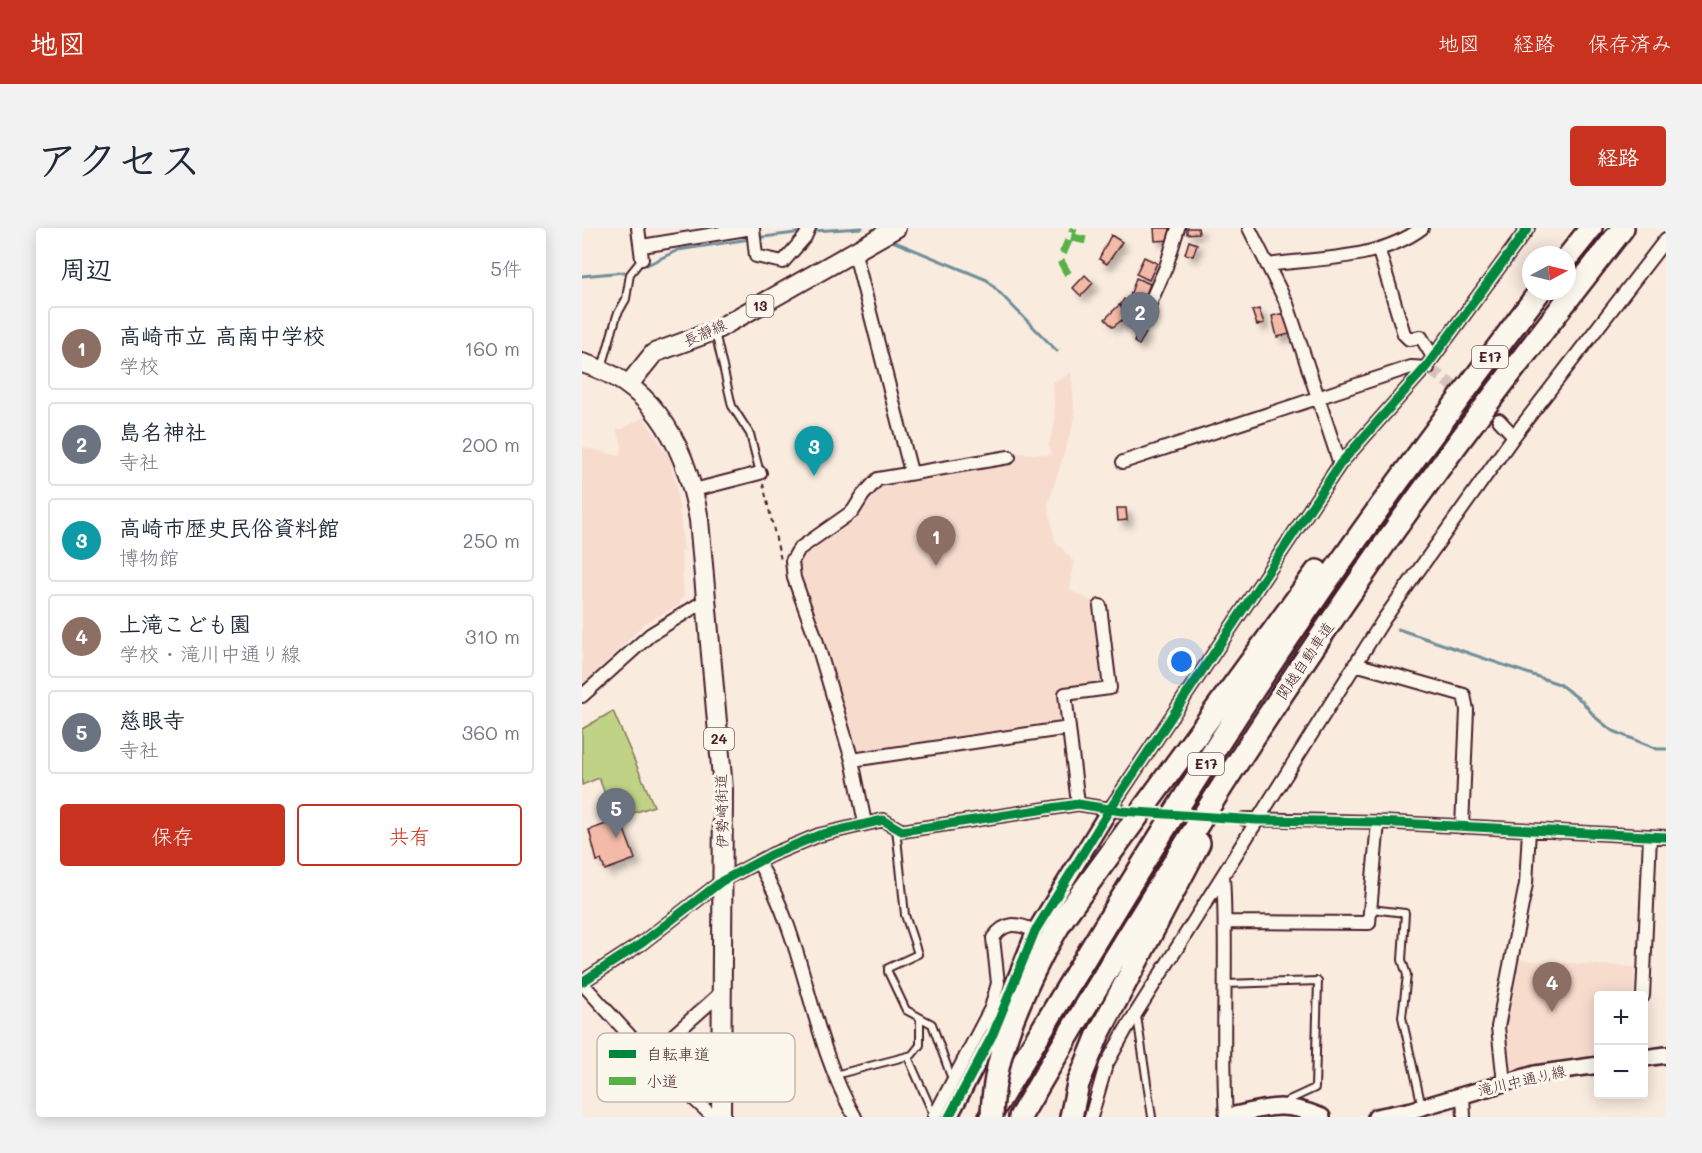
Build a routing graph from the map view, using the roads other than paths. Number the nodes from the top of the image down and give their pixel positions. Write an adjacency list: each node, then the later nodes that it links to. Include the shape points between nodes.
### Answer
1 (638, 228): 12 (street)
2 (752, 228): 3 (street, via 756,256 783,262 806,237); 12 (street)
3 (809, 228)
4 (896, 228): 14 (main road, 長瀞線 / 13)
5 (1178, 228): 19 (street)
6 (1249, 228): 17 (street)
7 (1422, 228): 15 (street)
8 (1528, 228): 22 (street)
9 (1591, 228): 13 (highway)
10 (1623, 228): 39 (highway, 関越自動車道 / E17, via 1463,435)
11 (1666, 239): 28 (street)
12 (642, 246): 16 (street)
13 (1576, 247)
14 (854, 250): 20 (main road, 長瀞線 / 13); 32 (street)
15 (1379, 251): 17 (street); 22 (street, via 1404,334 1409,339 1421,337)
16 (642, 259): 23 (lane, via 630,274 626,299 617,315)
17 (1267, 265): 25 (street, via 1287,304)
18 (1533, 300): 27 (highway, 関越自動車道 / E17)
19 (1148, 308)
20 (714, 331): 24 (main road, 長瀞線 / 13, via 654,354); 33 (lane, via 732,406 750,434)
21 (582, 363): 23 (main road)
22 (1430, 365): 25 (street, via 1411,367); 31 (street)
23 (602, 369): 24 (main road)
24 (628, 384): 34 (main road, 伊勢崎街道 / 24, via 668,429 682,453)
25 (1316, 398): 30 (street); 31 (street)
26 (1499, 420): 28 (street)
27 (1440, 423): 81 (highway, 関越自動車道 / E17, via 1308,609 1167,824); 81 (highway, bridge, via 1336,545 1064,917 1010,1023)
28 (1514, 436): 37 (street)
29 (1009, 458): 32 (street)
30 (1123, 462)
31 (1340, 464): 43 (street)
32 (911, 472): 41 (street, via 878,479 862,495 854,511 799,549 792,561)
33 (760, 473): 34 (street)
34 (694, 490): 35 (main road, 伊勢崎街道 / 24)
35 (706, 600): 38 (street, via 651,634); 54 (main road, 伊勢崎街道 / 24, via 723,789)
36 (1100, 606): 40 (street, via 1110,688 1065,694)
37 (1355, 664): 44 (street); 48 (street, via 1464,694 1467,710)
38 (582, 696)
39 (1269, 713): 82 (highway, 関越自動車道 / E17, via 1176,856); 83 (highway, via 1098,1035 1078,1084)
40 (1070, 728): 41 (street); 42 (street)
41 (852, 760): 46 (street)
42 (1078, 804): 43 (street); 47 (street, via 902,831)
43 (1115, 810): 57 (street)
44 (1250, 819): 45 (street); 53 (street)
45 (1378, 822): 48 (street); 55 (street)
46 (865, 823): 47 (street, via 883,820); 52 (street, via 819,835)
47 (896, 827): 63 (lane, via 902,896 908,930 918,954 888,968 888,972 906,1010)
48 (1462, 827): 49 (street)
49 (1529, 830): 50 (street); 73 (street, via 1526,884 1498,1027)
50 (1650, 836): 51 (street); 61 (street)
51 (1666, 837)
52 (758, 862): 54 (street); 71 (street, via 776,890)
53 (1223, 875): 56 (street); 62 (street)
54 (722, 881): 58 (street, via 642,944); 60 (main road, 伊勢崎街道 / 24)
55 (1370, 909): 56 (street, via 1369,923); 77 (lane, via 1405,913 1402,960 1407,975 1402,1017)
56 (1226, 922): 59 (street)
57 (1035, 931): 72 (street, via 1010,924 993,938 998,983 983,1027); 79 (street, via 993,1034)
58 (584, 979): 64 (street)
59 (1225, 984): 76 (lane, via 1318,981 1315,1088); 86 (street, via 1222,1053)
60 (723, 991): 65 (street); 66 (main road, 伊勢崎街道 / 24)
61 (1643, 991)
62 (1137, 1012): 84 (street, via 1106,1065); 85 (lane)
63 (920, 1019): 68 (lane, via 920,1045); 72 (lane, via 932,1024)
64 (629, 1033)
65 (676, 1033)
66 (723, 1033)
67 (1666, 1055): 69 (street)
68 (908, 1057): 71 (lane); 79 (lane, via 931,1109)
69 (1648, 1057)
70 (1594, 1066): 73 (street, 滝川中通り線)
71 (835, 1075): 80 (street)
72 (956, 1078): 79 (street)
73 (1504, 1083): 74 (street, 滝川中通り線)
74 (1463, 1095): 77 (street, 滝川中通り線); 89 (street)
75 (697, 1102): 78 (street, via 710,1114)
76 (1285, 1105): 86 (street); 87 (street)
77 (1422, 1107): 88 (street, 滝川中通り線)
78 (722, 1116)
79 (940, 1116)
80 (855, 1117)
81 (991, 1117)
82 (1020, 1117)
83 (1071, 1117)
84 (1091, 1117)
85 (1152, 1117)
86 (1226, 1117)
87 (1322, 1117)
88 (1376, 1117)
89 (1464, 1117)

